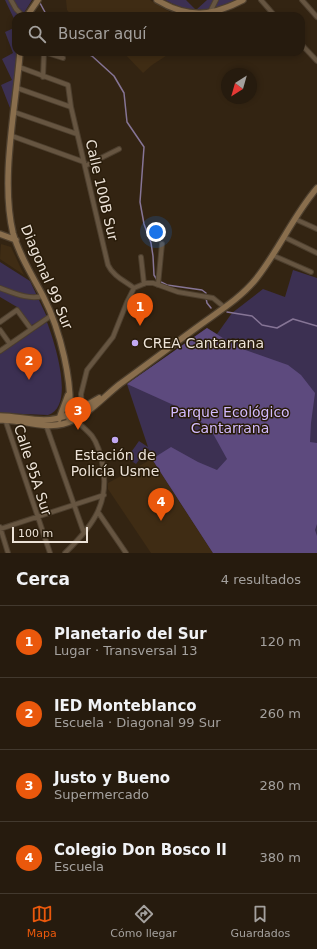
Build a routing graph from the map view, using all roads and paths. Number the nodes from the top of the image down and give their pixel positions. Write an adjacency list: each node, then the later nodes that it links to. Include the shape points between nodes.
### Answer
1 (11, 0): 8 (street)
2 (38, 0): 9 (street)
3 (157, 0): 10 (street)
4 (216, 0): 11 (street)
5 (243, 0): 11 (street, via 227,8)
6 (261, 0): 12 (street)
7 (302, 0): 13 (street)
8 (19, 12)
9 (30, 12)
10 (183, 12)
11 (210, 12)
12 (272, 12)
13 (317, 17)
14 (305, 48): 19 (street)
15 (20, 56): 20 (street, Diagonal 99 Sur)
16 (44, 56): 21 (street)
17 (57, 56): 18 (street)
18 (63, 58)
19 (317, 61)
20 (19, 67): 21 (street); 22 (street, Diagonal 99 Sur)
21 (44, 77): 23 (street, Calle 100B Sur, via 68,85)
22 (17, 88): 23 (street); 24 (street, Diagonal 99 Sur)
23 (71, 107): 25 (street, Calle 100B Sur)
24 (14, 112): 25 (street); 26 (street, Diagonal 99 Sur)
25 (77, 134): 28 (street, Calle 100B Sur)
26 (12, 136): 28 (street); 34 (street, Diagonal 99 Sur, via 9,201)
27 (119, 149): 28 (street)
28 (85, 164): 43 (street, Calle 100B Sur, via 108,266 115,275)
29 (317, 188): 30 (street)
30 (295, 219): 31 (street); 33 (street)
31 (317, 229)
32 (0, 234): 34 (street)
33 (284, 237): 36 (street); 37 (street)
34 (16, 240): 44 (street, Diagonal 99 Sur)
35 (162, 244): 41 (street)
36 (317, 253)
37 (272, 255): 39 (street); 45 (street, via 256,279)
38 (141, 257): 40 (street)
39 (311, 272)
40 (144, 284): 41 (street); 43 (street)
41 (158, 285): 45 (street, via 178,292 213,298)
42 (0, 288): 44 (street, via 29,298)
43 (134, 288): 54 (street, via 113,337 87,370 81,394)
44 (43, 296): 46 (street, Diagonal 99 Sur)
45 (224, 307): 53 (street)
46 (52, 315): 49 (street); 52 (street, Diagonal 99 Sur, via 62,347)
47 (0, 322): 49 (street, via 16,310)
48 (0, 330): 50 (street)
49 (31, 330): 50 (street)
50 (10, 344): 51 (street)
51 (0, 351)
52 (70, 391): 55 (street, Diagonal 99 Sur); 57 (street)
53 (108, 393): 54 (street); 58 (street)
54 (82, 408): 55 (street)
55 (70, 414): 57 (street); 59 (street, Diagonal 99 Sur)
56 (2, 418): 57 (street); 61 (street); 65 (street, Calle 95A Sur)
57 (60, 418): 60 (street)
58 (75, 419): 59 (street); 62 (street, via 92,436 100,452)
59 (69, 422): 60 (street)
60 (59, 424): 61 (street)
61 (46, 425): 63 (street)
62 (104, 495): 63 (street); 64 (street)
63 (74, 505): 65 (street); 67 (street)
64 (98, 512): 67 (street); 71 (street)
65 (38, 517): 66 (street); 69 (street, Calle 95A Sur)
66 (0, 528): 68 (street)
67 (84, 533): 70 (street)
68 (8, 553)
69 (50, 553)
70 (65, 553)
71 (126, 553)

